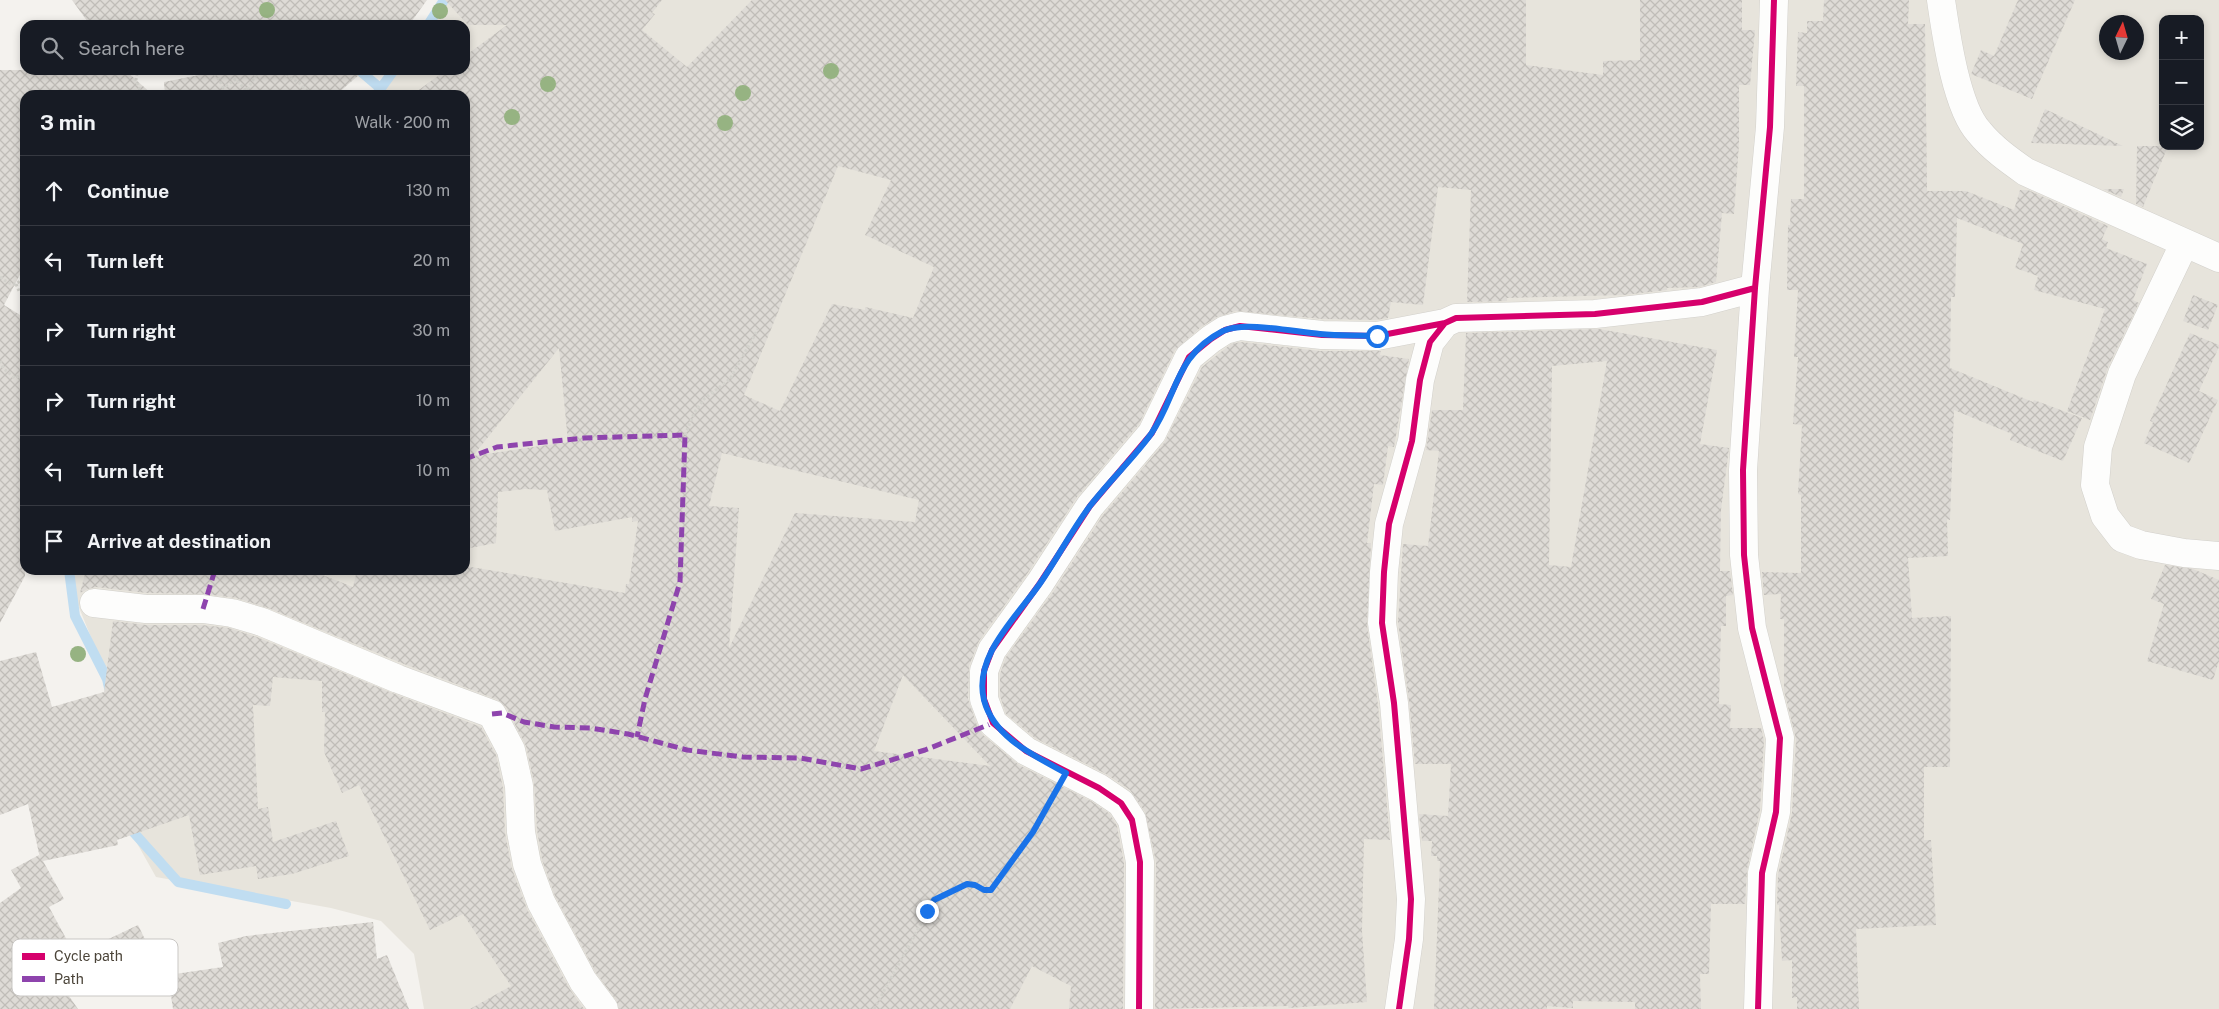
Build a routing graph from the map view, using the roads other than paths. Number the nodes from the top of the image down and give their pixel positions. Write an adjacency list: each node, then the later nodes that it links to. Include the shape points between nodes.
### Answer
1 (1774, 0): 5 (street, via 1770,128)
2 (1941, 0): 3 (street, via 1948,51 1967,114 1977,131 2026,172)
3 (2184, 244): 4 (street); 7 (street, via 2122,374 2098,447 2095,485 2105,516 2122,538 2184,553)
4 (2219, 258)
5 (1755, 288): 6 (street, via 1702,302 1595,314 1456,318); 12 (street, via 1743,470 1744,555 1752,628 1780,738 1776,812 1762,873)
6 (1445, 323): 10 (street, via 1377,336 1240,326 1211,339 1189,357 1152,433 1090,506 992,650 984,671 984,699 993,723 1026,751 1099,788 1121,803 1132,820 1140,862); 11 (street, via 1430,342 1420,380 1412,441 1389,524 1384,572 1382,623 1394,703 1411,899)
7 (2219, 556)
8 (94, 603): 9 (street, via 232,613 492,714 511,750 519,786 521,832 527,864 540,902 583,981)
9 (604, 1009)
10 (1139, 1009)
11 (1399, 1009)
12 (1758, 1009)

